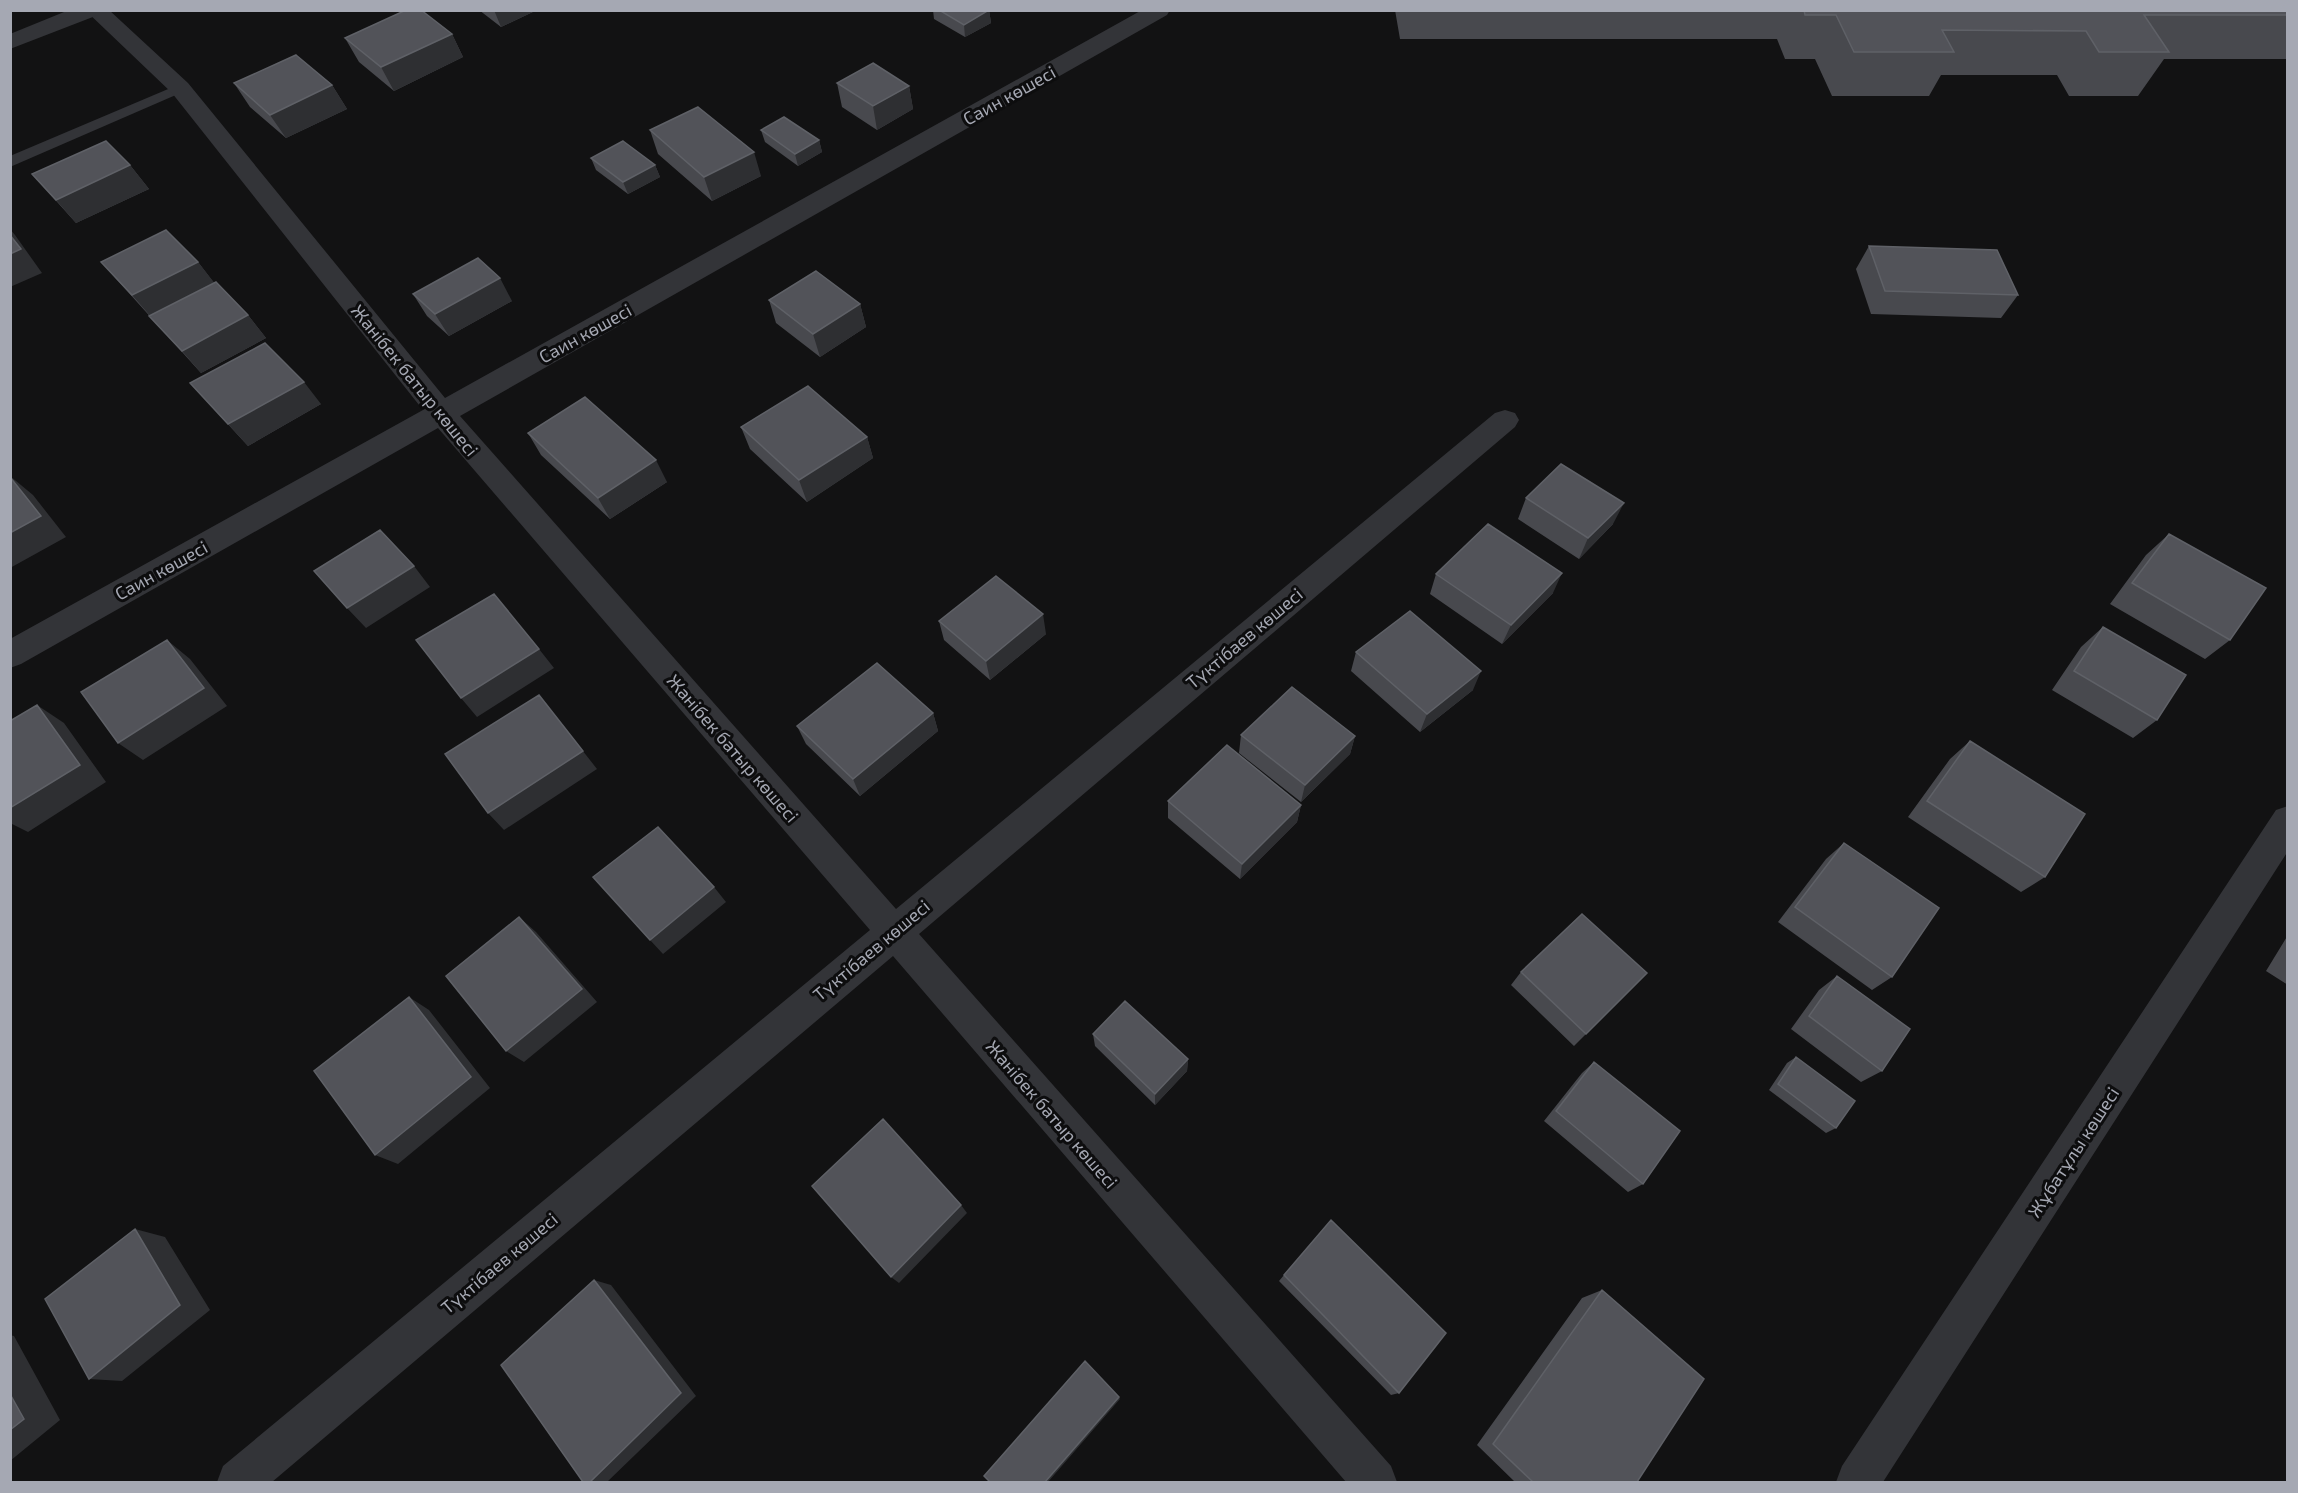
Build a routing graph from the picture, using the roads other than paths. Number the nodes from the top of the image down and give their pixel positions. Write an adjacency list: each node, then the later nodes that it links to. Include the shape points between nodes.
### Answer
1 (90, 10): 4 (street)
2 (96, 10): 5 (street, Жанібек батыр көшесі)
3 (1159, 10): 7 (street, Саин көшесі)
4 (10, 42)
5 (180, 88): 6 (lane); 7 (street, Жанібек батыр көшесі)
6 (10, 162)
7 (441, 413): 9 (street, Саин көшесі); 11 (street, Жанібек батыр көшесі)
8 (1505, 420): 11 (street, Түктібаев көшесі)
9 (10, 655)
10 (2288, 821): 14 (street, Жұбатұлы көшесі)
11 (893, 932): 12 (street, Түктібаев көшесі); 13 (street, Жанібек батыр көшесі)
12 (239, 1482)
13 (1375, 1482)
14 (1858, 1482)

